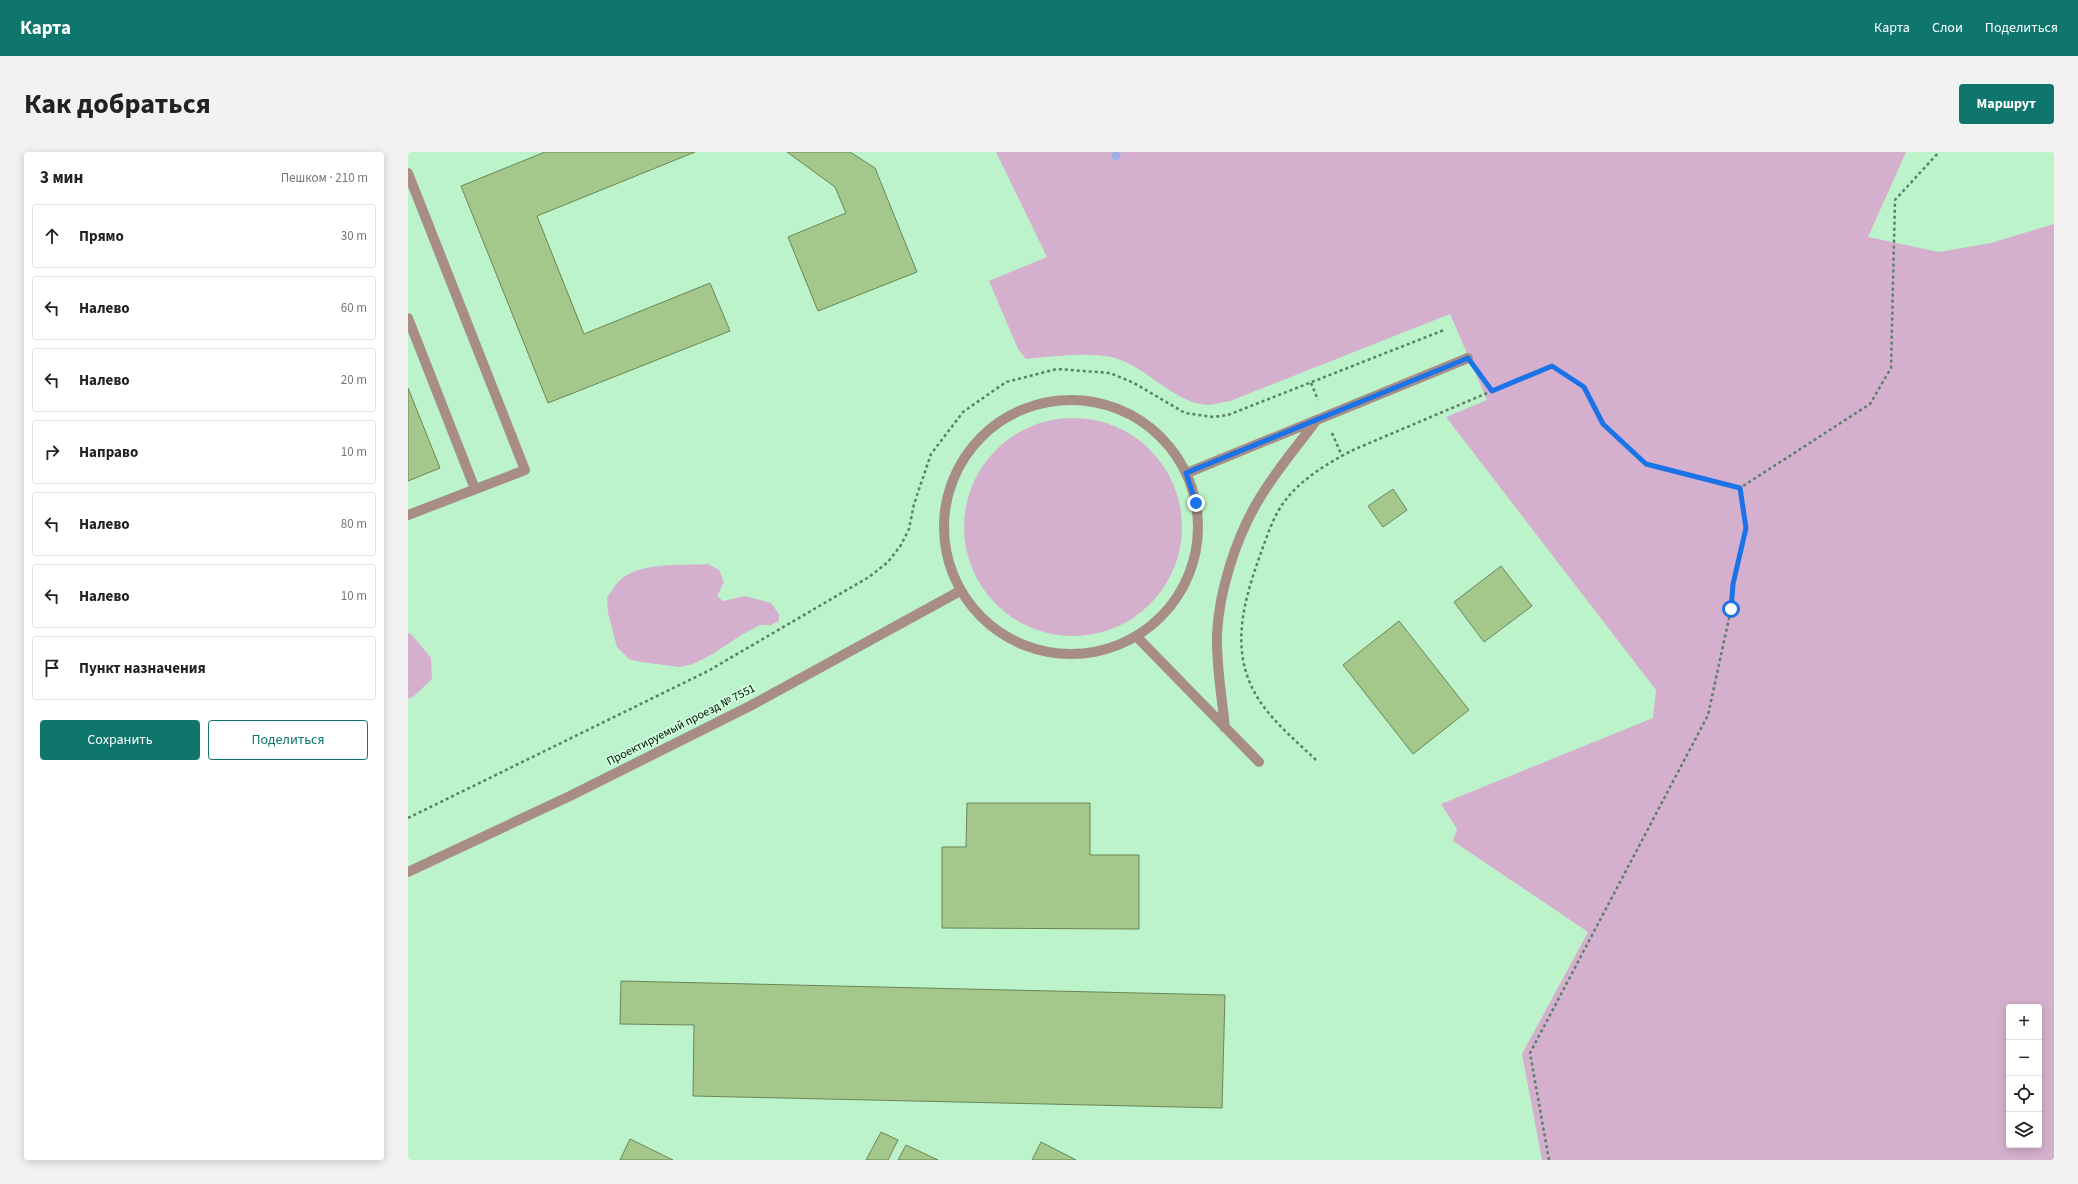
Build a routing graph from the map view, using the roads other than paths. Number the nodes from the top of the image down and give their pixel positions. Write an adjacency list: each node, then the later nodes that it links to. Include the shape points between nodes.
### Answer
1 (408, 173): 6 (street, via 525,470)
2 (408, 318): 6 (street)
3 (1468, 358): 4 (street)
4 (1315, 422): 5 (street); 10 (street, via 1272,480 1248,519 1224,589 1217,635)
5 (1186, 473): 8 (street, via 1166,442 1137,418 1103,403 1065,399 1029,406 996,423 969,449 951,482 943,519 946,556); 9 (street, via 1196,503 1198,534 1193,564 1180,593 1161,617)
6 (475, 489): 7 (street)
7 (408, 515)
8 (960, 591): 9 (street, via 980,618 1008,638 1039,651 1072,655 1106,650); 12 (street, Проектируемый проезд № 7551, via 750,706 563,799)
9 (1137, 637): 10 (street)
10 (1225, 728): 11 (street)
11 (1259, 762)
12 (408, 872)

